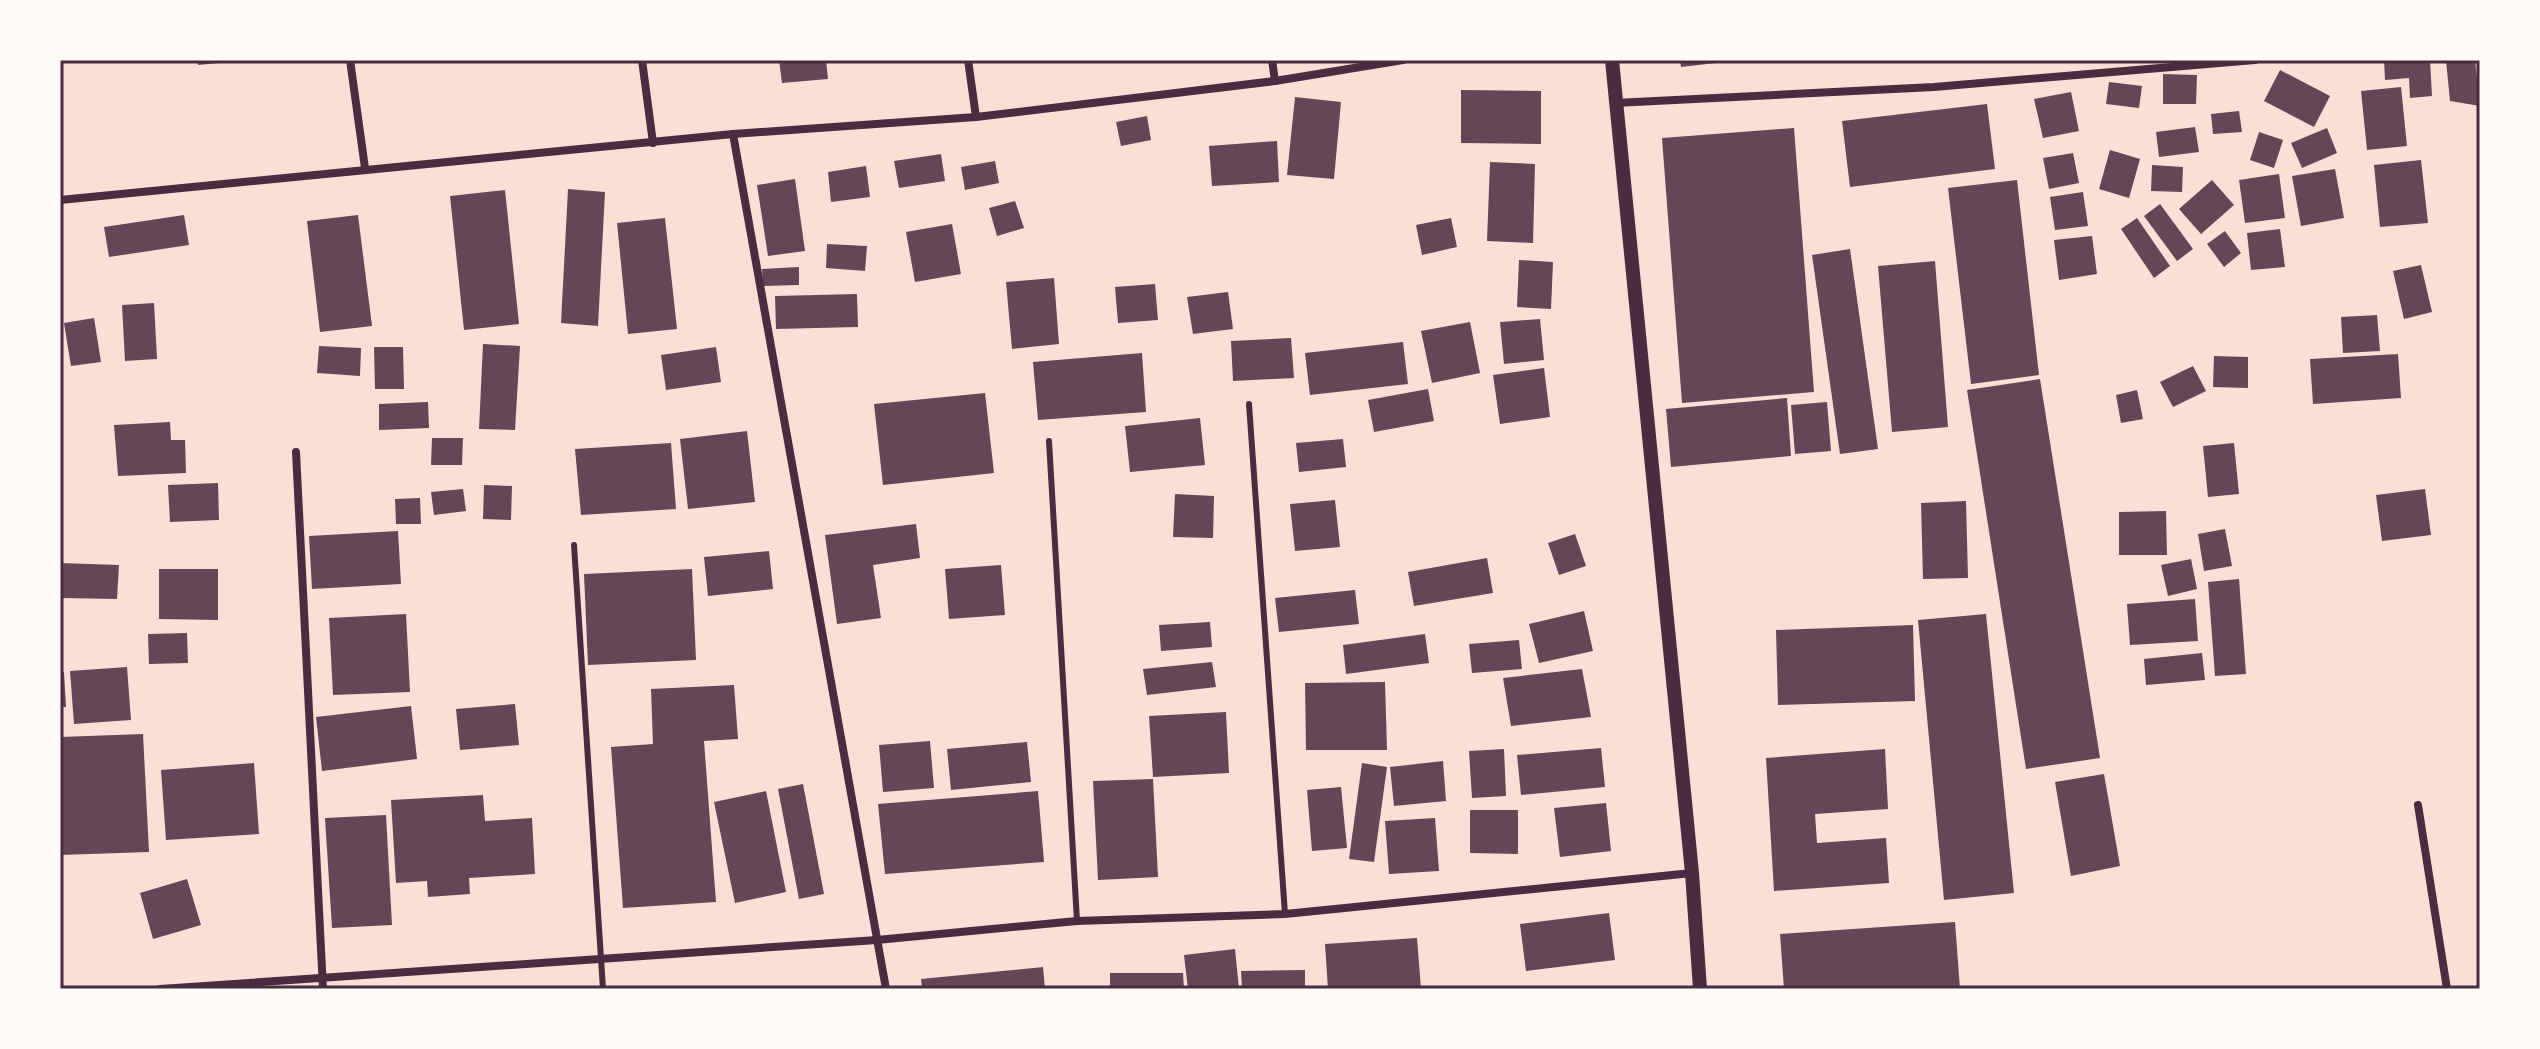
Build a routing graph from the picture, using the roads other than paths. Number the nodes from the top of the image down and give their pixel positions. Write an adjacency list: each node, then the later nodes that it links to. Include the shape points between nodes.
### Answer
1 (350, 60): 13 (street)
2 (642, 60): 12 (street)
3 (968, 60): 10 (street)
4 (1272, 60): 8 (street)
5 (1403, 60): 8 (street)
6 (1612, 60): 9 (street)
7 (2255, 60): 9 (street, via 1934,87)
8 (1275, 81): 10 (street)
9 (1615, 103): 20 (street)
10 (976, 117): 11 (street)
11 (733, 134): 12 (street); 23 (street)
12 (653, 143): 13 (street)
13 (365, 168): 14 (street)
14 (60, 200)
15 (1249, 404): 21 (lane)
16 (1049, 441): 22 (lane)
17 (296, 452): 25 (street)
18 (574, 545): 24 (lane)
19 (2418, 805): 31 (street)
20 (1692, 873): 21 (street); 30 (street)
21 (1285, 914): 22 (street)
22 (1077, 921): 23 (street)
23 (877, 940): 24 (street); 29 (street)
24 (600, 958): 25 (street); 28 (lane)
25 (321, 975): 26 (street); 27 (street)
26 (160, 989)
27 (323, 989)
28 (603, 989)
29 (886, 989)
30 (1700, 989)
31 (2447, 989)

